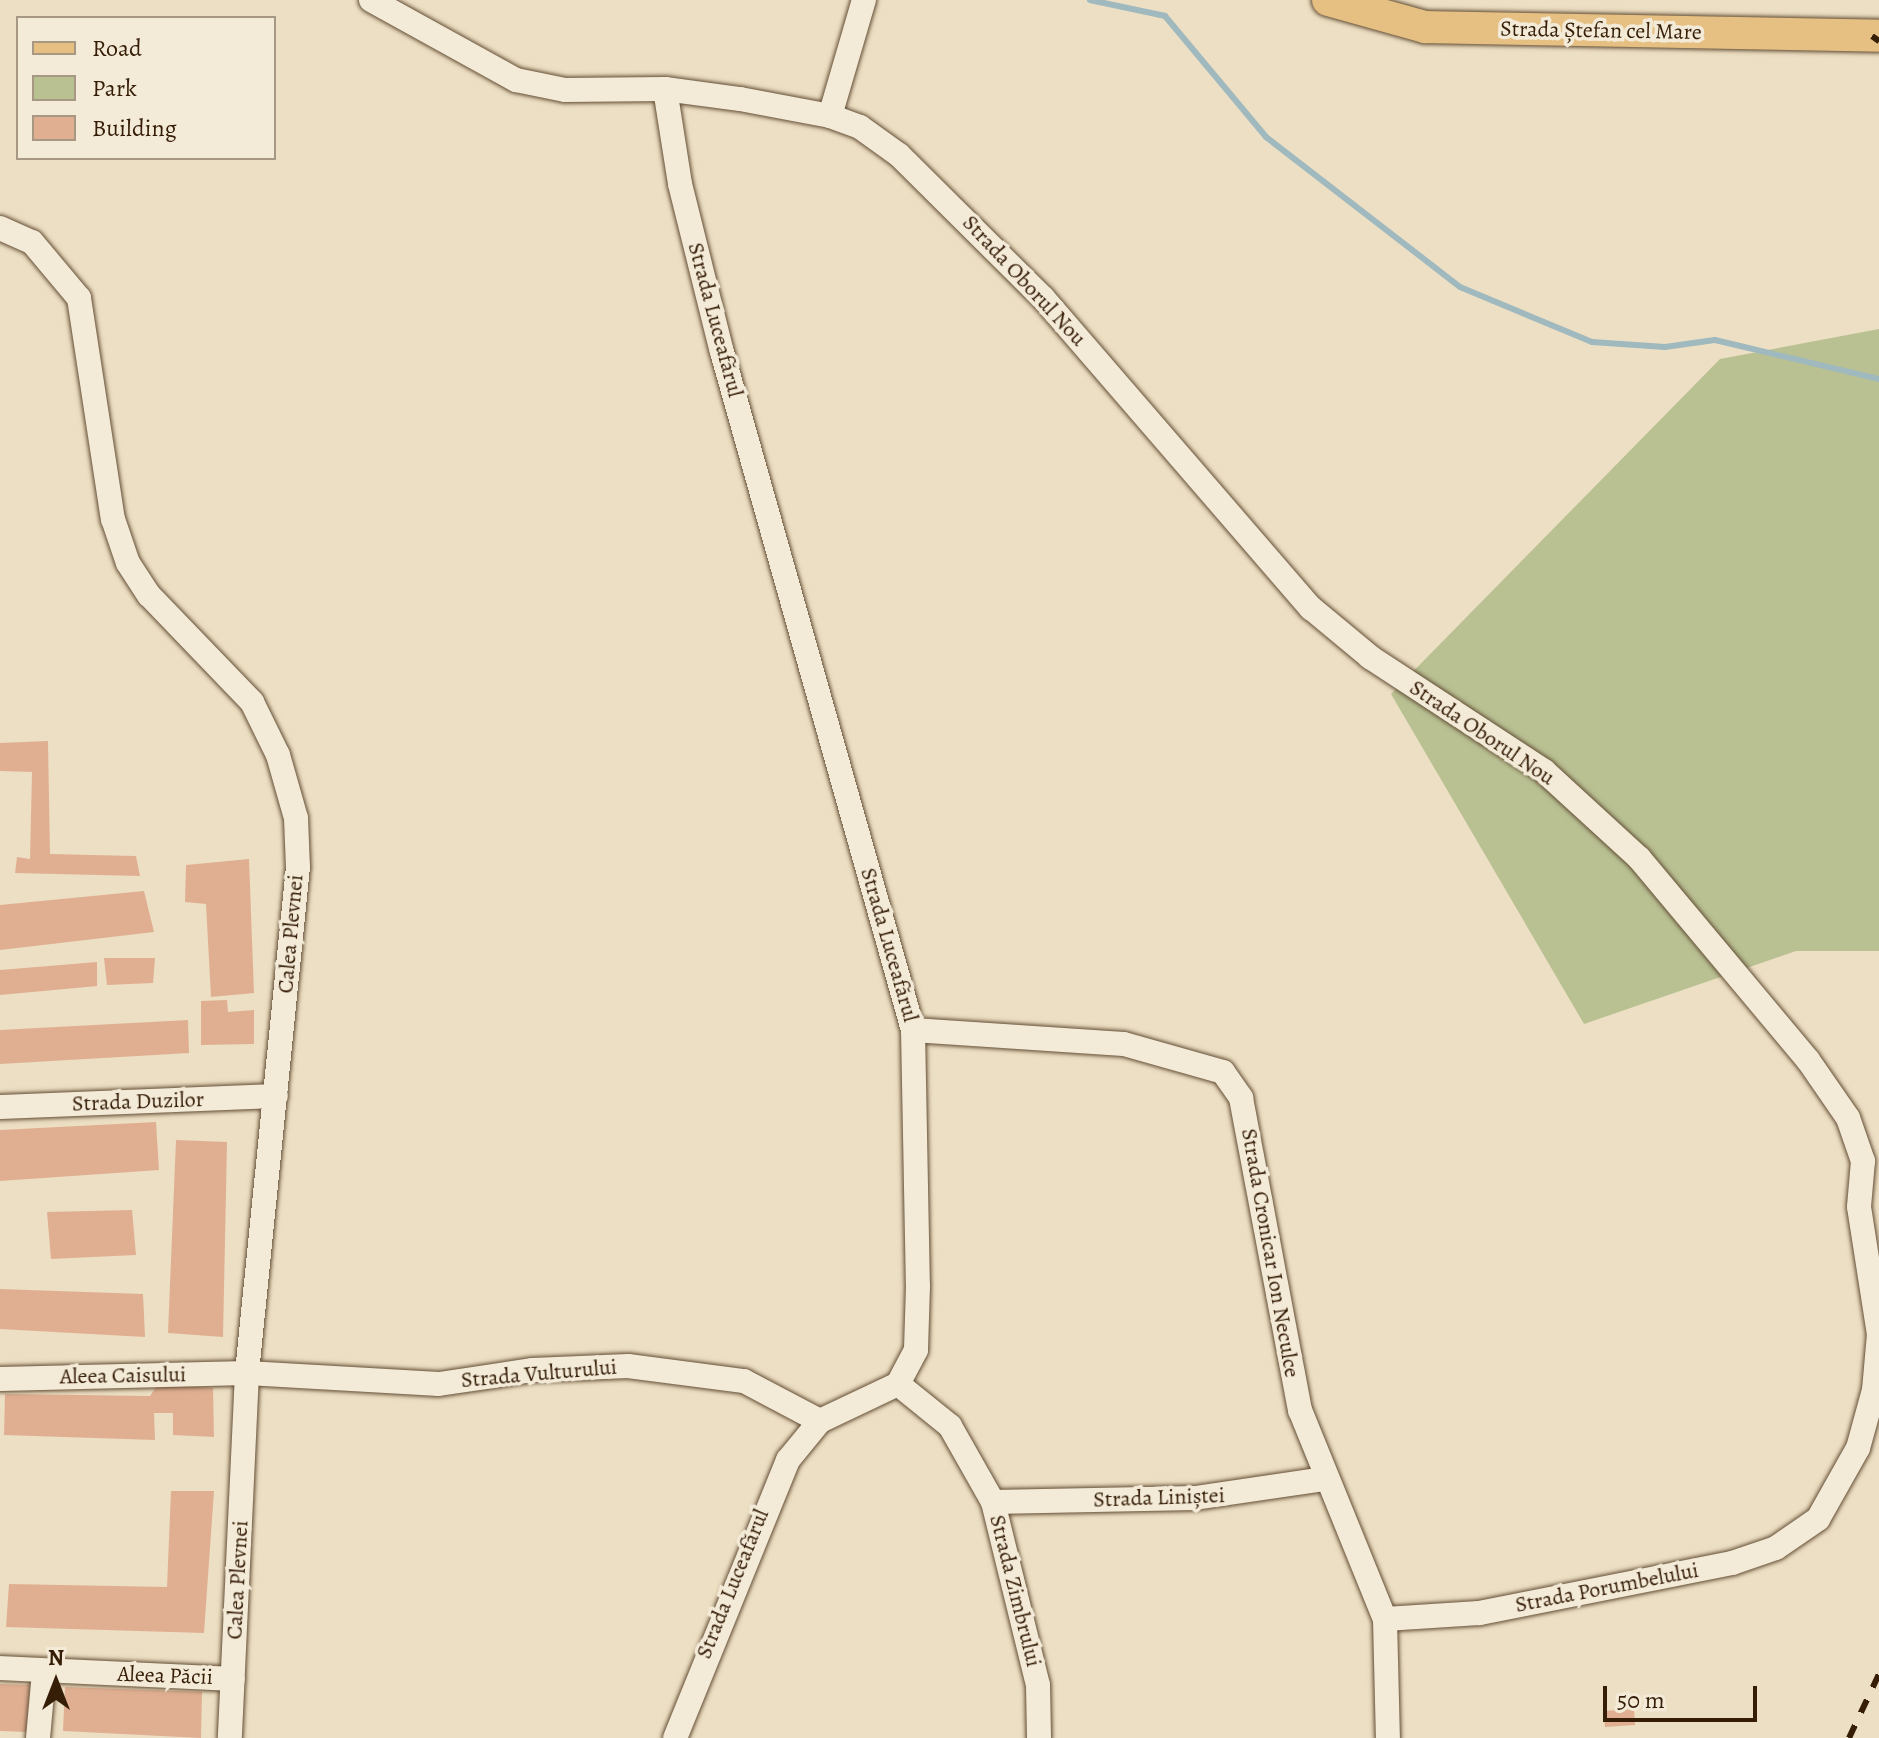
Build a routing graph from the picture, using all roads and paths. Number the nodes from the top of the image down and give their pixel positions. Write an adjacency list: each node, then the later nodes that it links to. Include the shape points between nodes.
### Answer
1 (371, 0): 5 (street, Strada Oborul Nou, via 516,80 565,90)
2 (864, 0): 6 (street)
3 (1328, 0): 4 (main road, Strada Ștefan cel Mare, via 1425,27)
4 (1879, 36)
5 (665, 89): 6 (street, Strada Oborul Nou); 8 (street, Strada Luceafărul, via 680,184 722,352)
6 (830, 116): 17 (street, Strada Oborul Nou, via 860,127 899,155 971,222 1311,608 1370,657 1544,771 1639,858 1816,1071 1848,1118 1863,1161 1859,1207 1879,1334 1874,1390 1858,1448)
7 (0, 228): 9 (street, Calea Plevnei, via 32,242 79,298 113,519 128,563 149,595 252,702 278,755 296,818 298,867)
8 (913, 1030): 13 (street, Strada Luceafărul, via 917,1338); 15 (street, Strada Cronicar Ion Neculce, via 1124,1044 1223,1072 1241,1098 1267,1259 1300,1410)
9 (276, 1096): 10 (street, Strada Duzilor); 11 (street, Calea Plevnei)
10 (0, 1107)
11 (247, 1373): 12 (street, Aleea Caisului); 14 (street, Strada Vulturului, via 439,1384 533,1370 703,1371 744,1381); 21 (street, Calea Plevnei)
12 (0, 1379)
13 (898, 1384): 14 (street, Strada Luceafărul); 16 (street, Strada Zimbrului, via 950,1426)
14 (820, 1421): 24 (street, Strada Luceafărul, via 788,1460 766,1501)
15 (1324, 1479): 16 (street, Strada Liniștei, via 1195,1498); 18 (street, Strada Cronicar Ion Neculce)
16 (993, 1502): 25 (street, Strada Zimbrului, via 1038,1685)
17 (1818, 1519): 18 (street, Strada Porumbelului, via 1776,1548 1732,1563 1479,1613)
18 (1385, 1619): 26 (street, Strada Cronicar Ion Neculce)
19 (0, 1668): 20 (street, Aleea Păcii)
20 (44, 1672): 21 (street, Aleea Păcii); 22 (street)
21 (233, 1679): 23 (street, Calea Plevnei)
22 (38, 1738)
23 (230, 1738)
24 (675, 1738)
25 (1039, 1738)
26 (1388, 1738)

